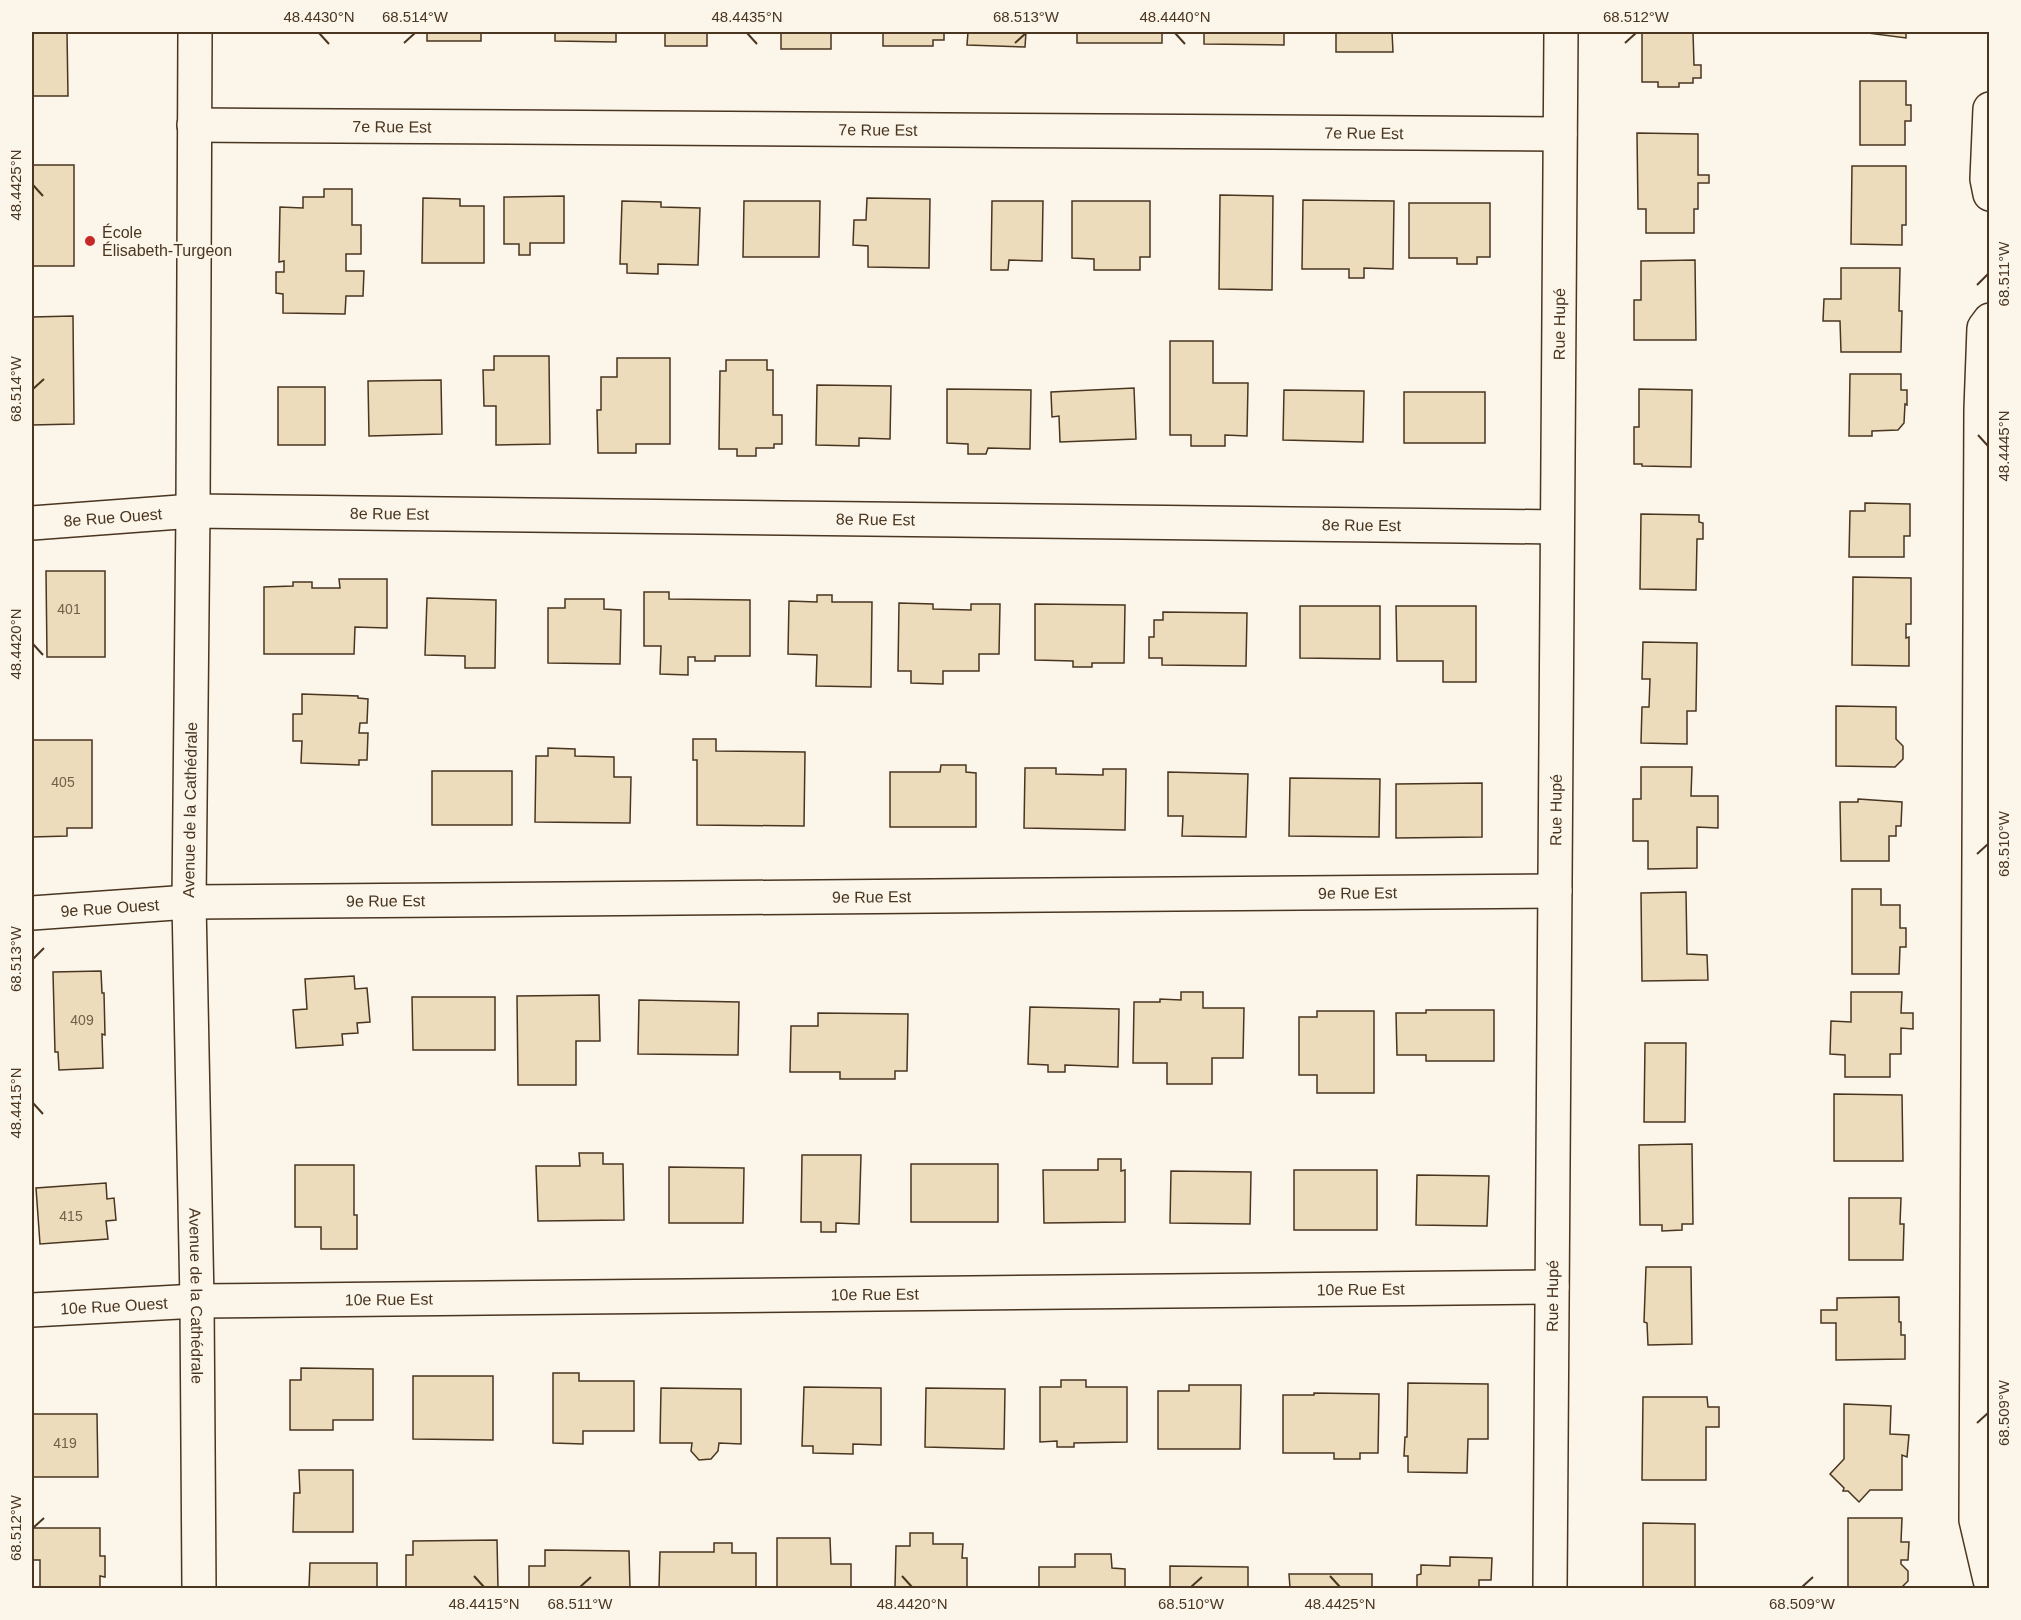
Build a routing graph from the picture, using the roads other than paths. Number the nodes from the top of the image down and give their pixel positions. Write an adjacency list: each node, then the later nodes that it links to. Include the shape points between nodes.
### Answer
1 (195, 32): 4 (street, Avenue de la Cathédrale)
2 (1561, 32): 5 (street, Rue Hupé)
3 (1989, 109): 6 (street)
4 (194, 125): 5 (street, 7e Rue Est); 8 (street, Avenue de la Cathédrale)
5 (1560, 134): 10 (street, Rue Hupé)
6 (1989, 194)
7 (1989, 320): 14 (street, via 1984,328 1981,409)
8 (193, 511): 9 (street, 8e Rue Ouest); 10 (street, 8e Rue Est); 12 (street, Avenue de la Cathédrale)
9 (32, 523)
10 (1557, 527): 11 (street, Rue Hupé)
11 (1555, 891): 12 (street, 9e Rue Est); 15 (street, Rue Hupé)
12 (189, 902): 13 (street, 9e Rue Ouest); 16 (street, Avenue de la Cathédrale)
13 (32, 914)
14 (1983, 1215): 18 (street, via 1976,1520)
15 (1552, 1287): 16 (street, 10e Rue Est); 20 (street, Rue Hupé)
16 (197, 1301): 17 (street, 10e Rue Ouest); 19 (street, Avenue de la Cathédrale)
17 (32, 1310)
18 (1989, 1580)
19 (199, 1588)
20 (1550, 1588)

